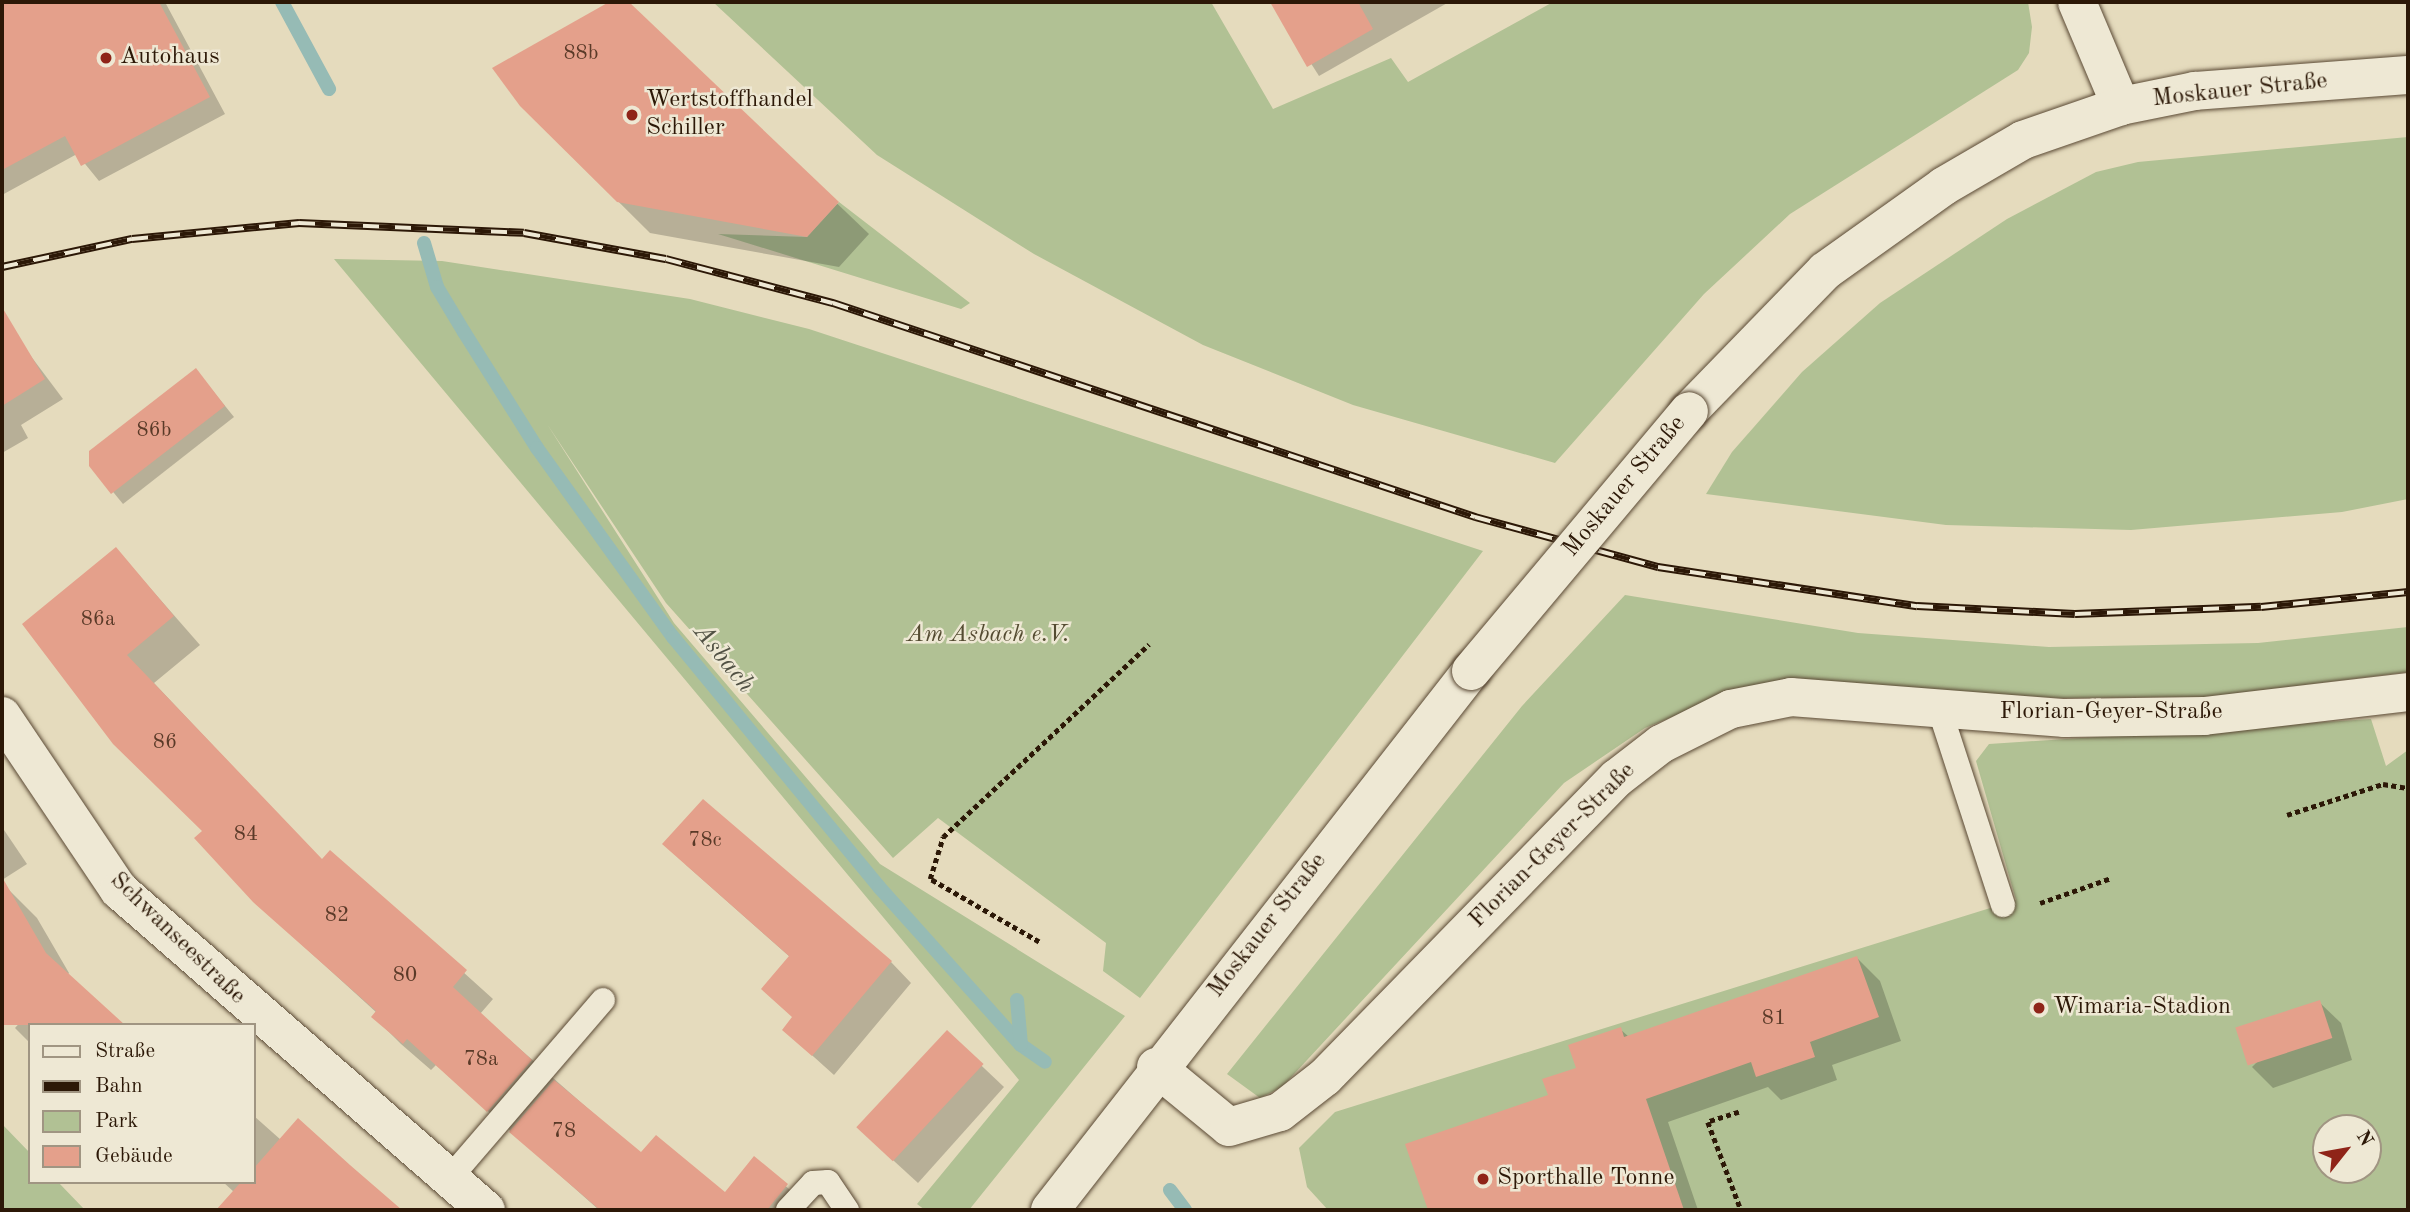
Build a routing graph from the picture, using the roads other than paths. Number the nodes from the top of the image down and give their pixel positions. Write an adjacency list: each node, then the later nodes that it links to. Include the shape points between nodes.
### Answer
1 (2077, 2): 3 (street)
2 (2408, 75): 3 (street, Moskauer Straße, via 2195,91)
3 (2121, 106): 9 (street, Moskauer Straße, bridge, via 2023,140 1885,225 1825,271 1689,411 1471,671)
4 (2408, 692): 5 (street, Florian-Geyer-Straße, via 2204,716)
5 (1940, 711): 7 (lane); 9 (street, Florian-Geyer-Straße, via 1791,697 1731,709 1661,744 1616,778 1325,1077 1280,1112 1229,1127)
6 (2, 716): 10 (street, Schwanseestraße, via 119,890)
7 (2003, 905)
8 (603, 1000): 10 (lane)
9 (1156, 1067): 14 (street, Moskauer Straße)
10 (449, 1179): 11 (street, Schwanseestraße)
11 (486, 1210)
12 (788, 1210): 13 (lane, via 813,1183 828,1182)
13 (847, 1210)
14 (1050, 1210)

